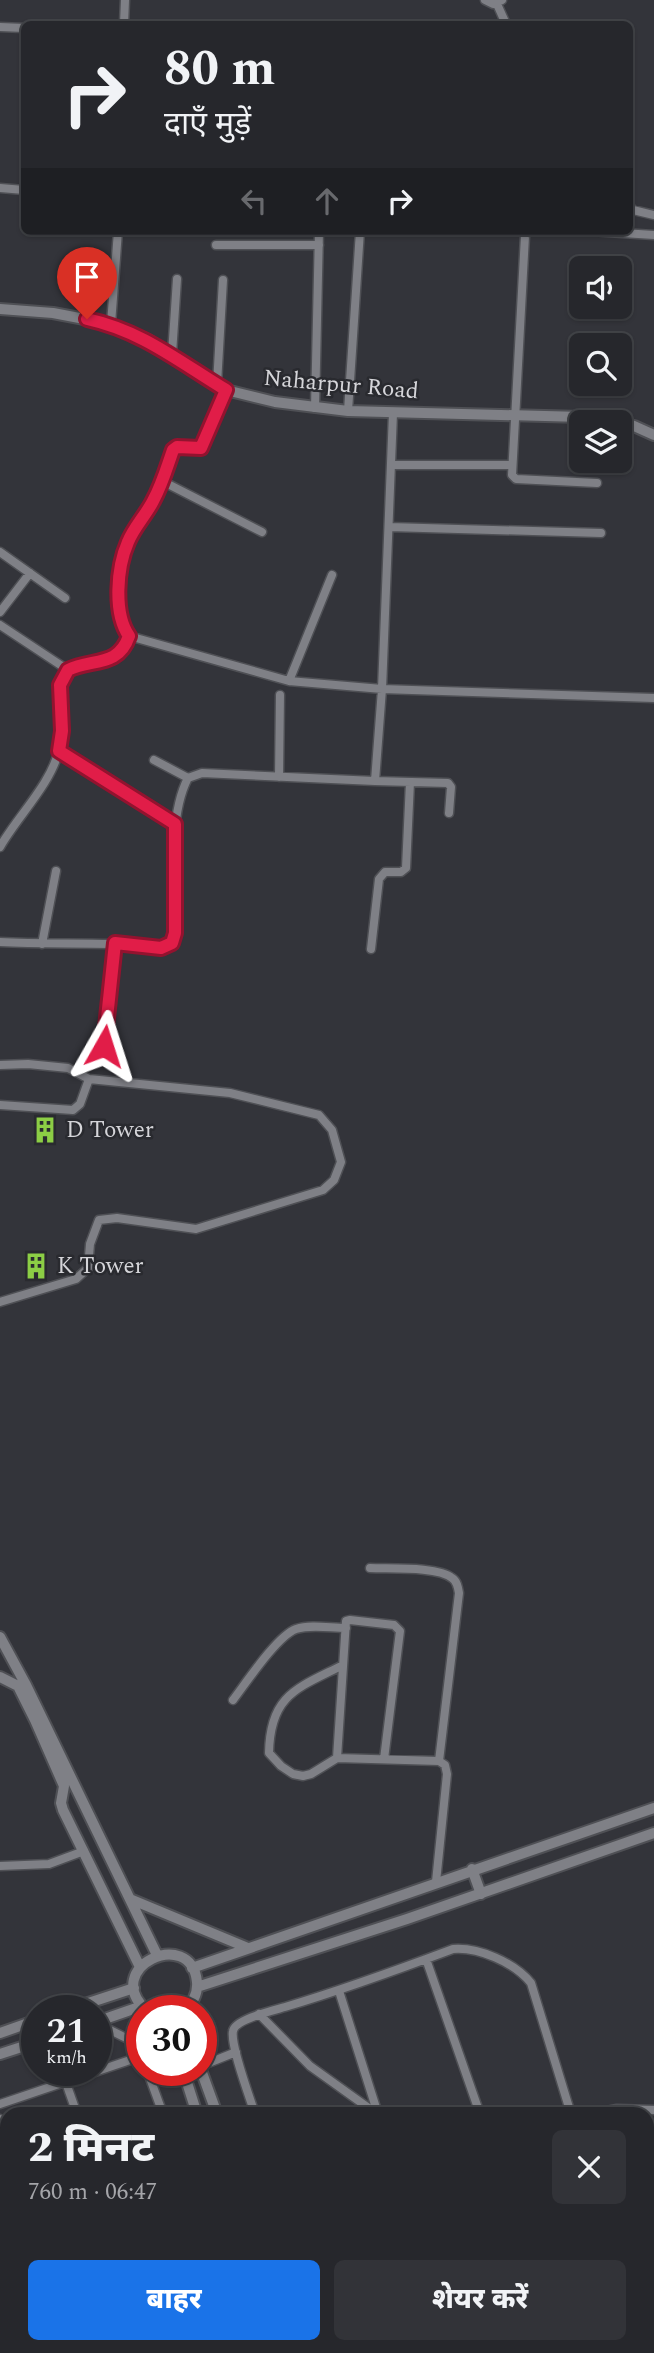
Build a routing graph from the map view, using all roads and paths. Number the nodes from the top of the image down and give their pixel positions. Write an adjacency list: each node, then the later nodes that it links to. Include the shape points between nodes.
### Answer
1 (125, 0): 4 (street)
2 (485, 0): 3 (street)
3 (499, 2): 5 (street)
4 (124, 21)
5 (505, 21)
6 (0, 26): 7 (street)
7 (21, 28)
8 (0, 188): 9 (street)
9 (21, 190)
10 (633, 210): 11 (street)
11 (654, 215)
12 (633, 234): 17 (street)
13 (118, 235): 23 (street)
14 (319, 235): 19 (street)
15 (360, 235): 27 (street)
16 (526, 235): 29 (street)
17 (654, 235)
18 (216, 245): 19 (street)
19 (319, 245): 26 (street)
20 (177, 279): 24 (street)
21 (223, 280): 25 (street)
22 (0, 309): 23 (street, Naharpur Road)
23 (111, 324): 24 (street, Naharpur Road)
24 (172, 354): 25 (street, Naharpur Road)
25 (221, 387): 26 (street, Naharpur Road, via 253,398); 35 (street, via 204,444 196,449 174,448)
26 (315, 408): 27 (street, Naharpur Road)
27 (348, 411): 28 (street, Naharpur Road)
28 (393, 413): 29 (street, Naharpur Road); 33 (street)
29 (514, 414): 30 (street, Naharpur Road); 34 (street)
30 (569, 416)
31 (632, 426): 32 (street, Naharpur Road)
32 (654, 435)
33 (391, 465): 34 (street); 37 (street)
34 (512, 465): 36 (street, via 516,479)
35 (162, 481): 38 (street); 46 (street, via 124,553 120,611)
36 (597, 483)
37 (389, 527): 39 (street); 49 (street)
38 (262, 532)
39 (601, 533)
40 (0, 552): 41 (street)
41 (30, 573): 43 (street); 44 (street)
42 (332, 575): 48 (street)
43 (65, 598)
44 (0, 612)
45 (0, 625): 47 (street)
46 (129, 636): 47 (street, via 110,659); 48 (street)
47 (68, 670): 52 (street, via 60,685)
48 (289, 681): 49 (street)
49 (382, 689): 51 (street); 56 (street)
50 (280, 695): 54 (street)
51 (654, 698)
52 (59, 751): 59 (street); 60 (street, via 43,784)
53 (153, 761): 55 (street)
54 (279, 777): 55 (street, via 202,773); 56 (street)
55 (188, 778): 59 (street)
56 (375, 781): 57 (street)
57 (410, 782): 58 (street, via 448,783); 65 (street, via 406,868 385,872 379,879)
58 (449, 813)
59 (175, 824): 63 (street, via 172,943 161,948)
60 (0, 847)
61 (57, 871): 64 (street)
62 (0, 942): 64 (street)
63 (115, 943): 64 (street); 66 (street)
64 (42, 944)
65 (371, 949)
66 (104, 1046)
67 (0, 1065): 68 (street, via 68,1068)
68 (89, 1079): 69 (street, via 73,1110); 70 (street, via 230,1093 319,1115 332,1130 341,1162 334,1180 323,1190 196,1229 117,1218 99,1220 88,1268 76,1279)
69 (0, 1105)
70 (0, 1302)
71 (370, 1568): 79 (street, via 439,1572 457,1583)
72 (346, 1628): 74 (street); 76 (street, via 292,1630); 78 (street, via 350,1620 394,1625 400,1631)
73 (0, 1637): 87 (street)
74 (343, 1665): 77 (street); 77 (street, via 292,1692 280,1706 269,1738 273,1759 293,1774 311,1774)
75 (0, 1677): 82 (street, via 18,1686 35,1720 64,1786 63,1810)
76 (233, 1700)
77 (337, 1758): 78 (street)
78 (384, 1759): 79 (street)
79 (439, 1761): 85 (street, via 447,1774)
80 (654, 1808): 84 (street)
81 (654, 1833): 86 (street)
82 (84, 1851): 83 (street, via 49,1864); 91 (street)
83 (0, 1866)
84 (472, 1870): 85 (street); 86 (street)
85 (436, 1882): 88 (street)
86 (481, 1894): 93 (street)
87 (130, 1899): 88 (street); 89 (street)
88 (248, 1948): 92 (street)
89 (158, 1955): 91 (street); 92 (street, via 177,1956)
90 (426, 1959): 95 (street); 119 (street); 120 (street, via 467,1948 526,1977)
91 (140, 1966): 94 (street)
92 (192, 1968): 93 (street)
93 (197, 1987): 98 (street)
94 (134, 1988): 96 (street); 97 (street)
95 (339, 1991): 99 (street); 118 (street)
96 (112, 1995)
97 (138, 1995)
98 (195, 1995)
99 (259, 2014): 103 (street, via 236,2026); 117 (street, via 310,2066)
100 (21, 2026): 101 (street)
101 (0, 2033)
102 (21, 2047): 104 (street)
103 (236, 2052): 105 (street); 116 (street)
104 (0, 2054)
105 (217, 2061)
106 (49, 2086): 111 (street)
107 (67, 2086): 112 (street)
108 (153, 2086): 113 (street)
109 (188, 2086): 114 (street)
110 (207, 2086): 115 (street)
111 (0, 2104)
112 (75, 2107)
113 (160, 2107)
114 (195, 2107)
115 (214, 2107)
116 (253, 2107)
117 (367, 2107)
118 (375, 2107)
119 (478, 2107)
120 (570, 2107)

